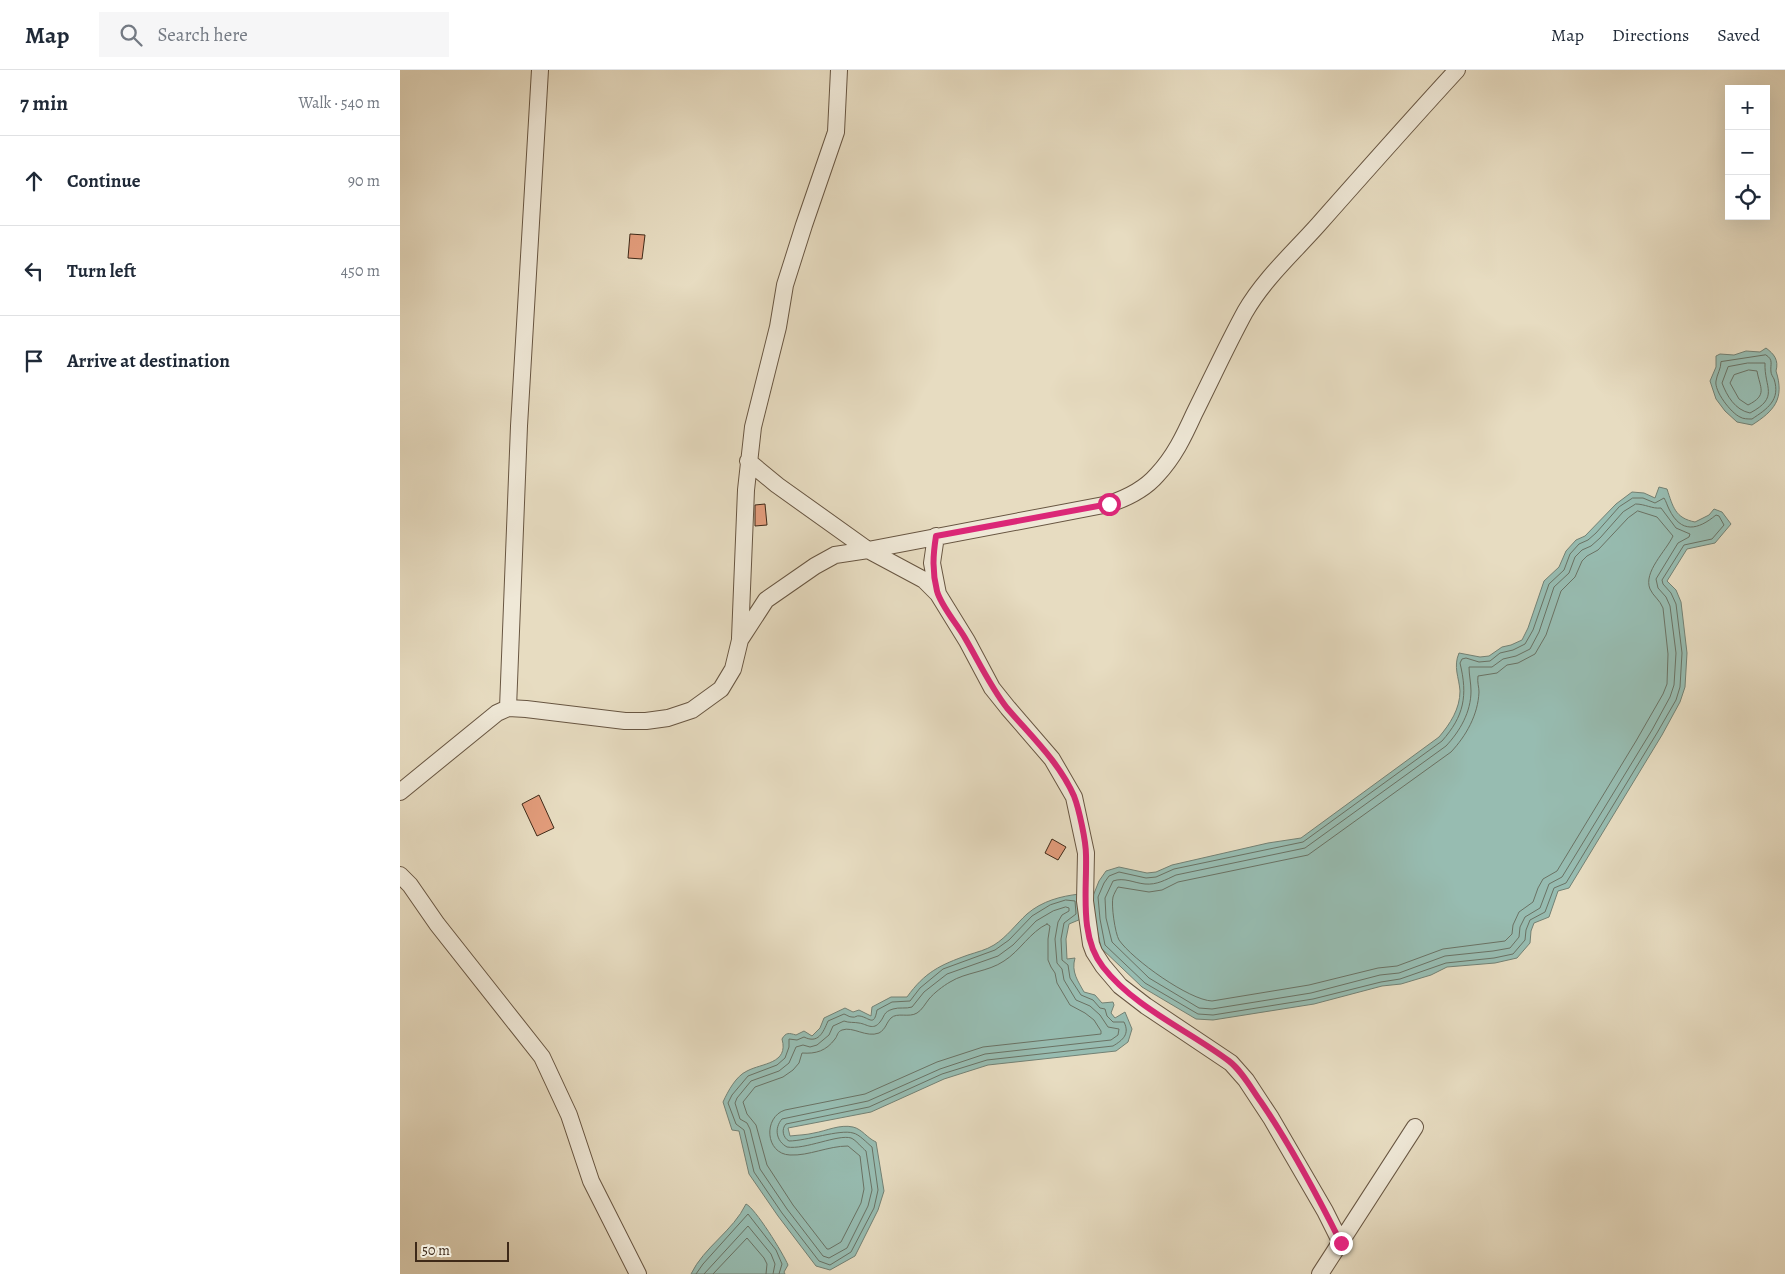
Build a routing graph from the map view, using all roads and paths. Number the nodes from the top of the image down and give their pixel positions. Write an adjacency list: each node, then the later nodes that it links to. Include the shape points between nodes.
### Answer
1 (540, 70): 9 (lane, via 519,426)
2 (839, 70): 4 (lane, via 836,132 785,285)
3 (1457, 70): 5 (lane, via 1263,287 1246,311 1176,451 1156,476 1128,498 1109,504)
4 (748, 461): 6 (lane); 8 (lane)
5 (936, 536): 6 (lane); 7 (lane, via 932,563)
6 (868, 550): 7 (lane, via 924,580); 8 (lane, via 835,555 766,600)
7 (938, 594): 13 (lane, via 992,688 1052,759 1074,797 1086,853 1085,900 1094,952 1120,986 1231,1063 1246,1080)
8 (740, 640): 9 (lane, via 733,668 720,689 692,710 668,718 625,721)
9 (508, 708): 10 (lane, via 497,713)
10 (400, 792)
11 (400, 875): 14 (lane, via 542,1057 568,1115 591,1181)
12 (1415, 1127): 13 (lane)
13 (1341, 1243): 15 (lane)
14 (638, 1274)
15 (1320, 1274)

